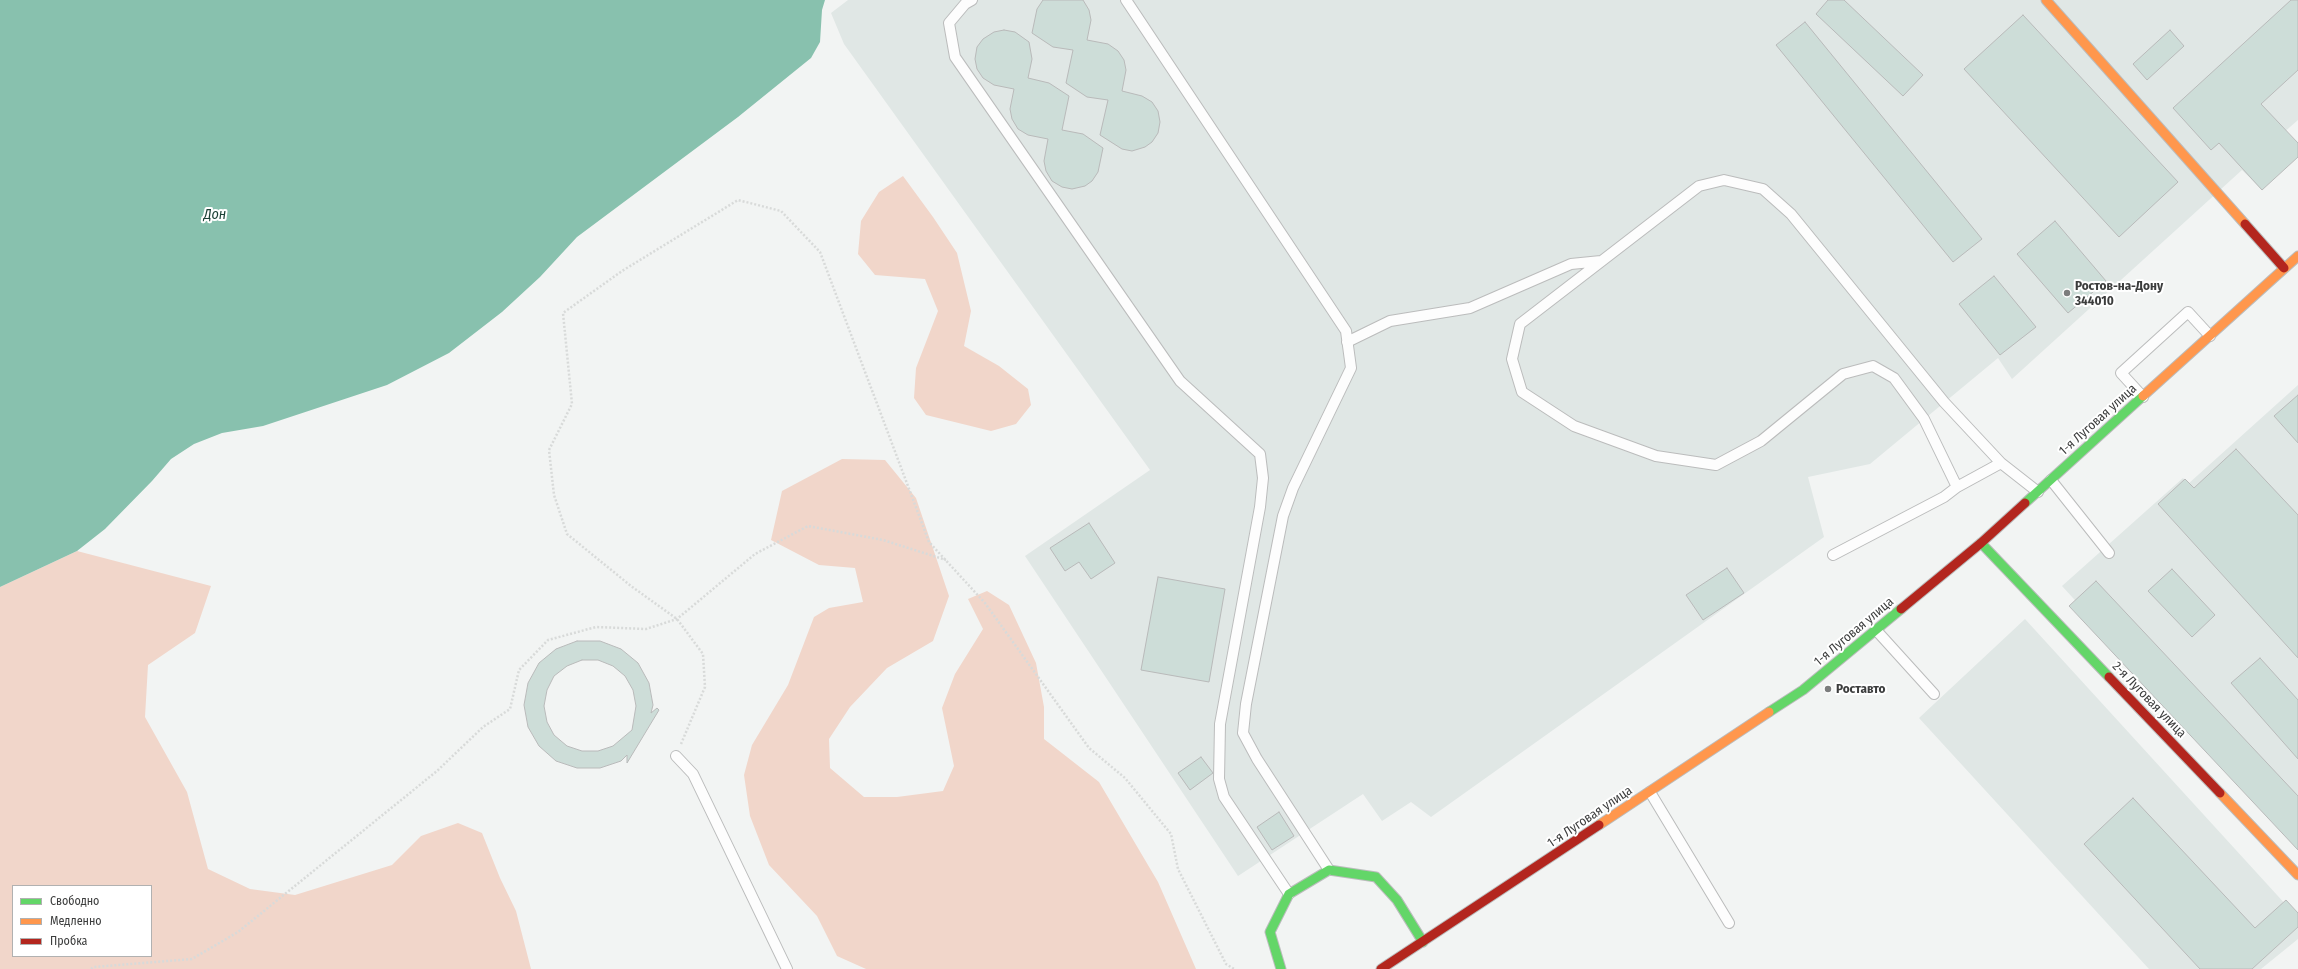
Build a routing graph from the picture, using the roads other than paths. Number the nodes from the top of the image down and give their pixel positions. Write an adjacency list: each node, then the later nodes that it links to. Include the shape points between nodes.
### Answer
1 (972, 0): 23 (lane, via 965,4 949,23 955,57 1180,381 1260,454 1263,478 1260,507 1220,724 1219,779 1224,796)
2 (1126, 0): 8 (lane, via 1346,331)
3 (2046, 0): 6 (main road)
4 (2298, 256): 6 (main road, 1-я Луговая улица)
5 (1601, 261): 8 (lane, via 1572,264 1470,308 1390,321); 10 (lane, via 1699,186 1724,180 1763,190 1791,214 1944,402); 12 (lane, via 1520,324 1512,359 1522,392 1574,426 1656,456 1716,464 1761,441 1844,374 1873,366 1894,378 1924,419)
6 (2284, 268): 7 (main road, 1-я Луговая улица)
7 (2210, 336): 9 (main road, 1-я Луговая улица); 9 (lane, via 2188,312 2121,373)
8 (1348, 342): 21 (lane, via 1351,368 1293,488 1283,516 1246,704 1243,733)
9 (2143, 397): 11 (main road, 1-я Луговая улица)
10 (2001, 463): 12 (lane); 13 (lane)
11 (2051, 480): 13 (main road, 1-я Луговая улица); 15 (lane)
12 (1957, 487): 16 (lane, via 1944,497)
13 (2038, 492): 14 (main road, 1-я Луговая улица)
14 (1981, 544): 17 (main road, 1-я Луговая улица); 22 (main road, 2-я Луговая улица)
15 (2109, 553)
16 (1833, 555)
17 (1876, 630): 18 (lane); 20 (main road, 1-я Луговая улица, via 1803,690)
18 (1934, 694)
19 (676, 756): 26 (lane, via 692,774)
20 (1650, 792): 24 (lane); 25 (main road, 1-я Луговая улица)
21 (1329, 870): 23 (main road); 25 (main road, via 1376,877 1397,900)
22 (2298, 875)
23 (1289, 894): 27 (main road, via 1270,932)
24 (1729, 923)
25 (1423, 942): 28 (main road, 1-я Луговая улица)
26 (787, 969)
27 (1281, 969)
28 (1381, 969)

